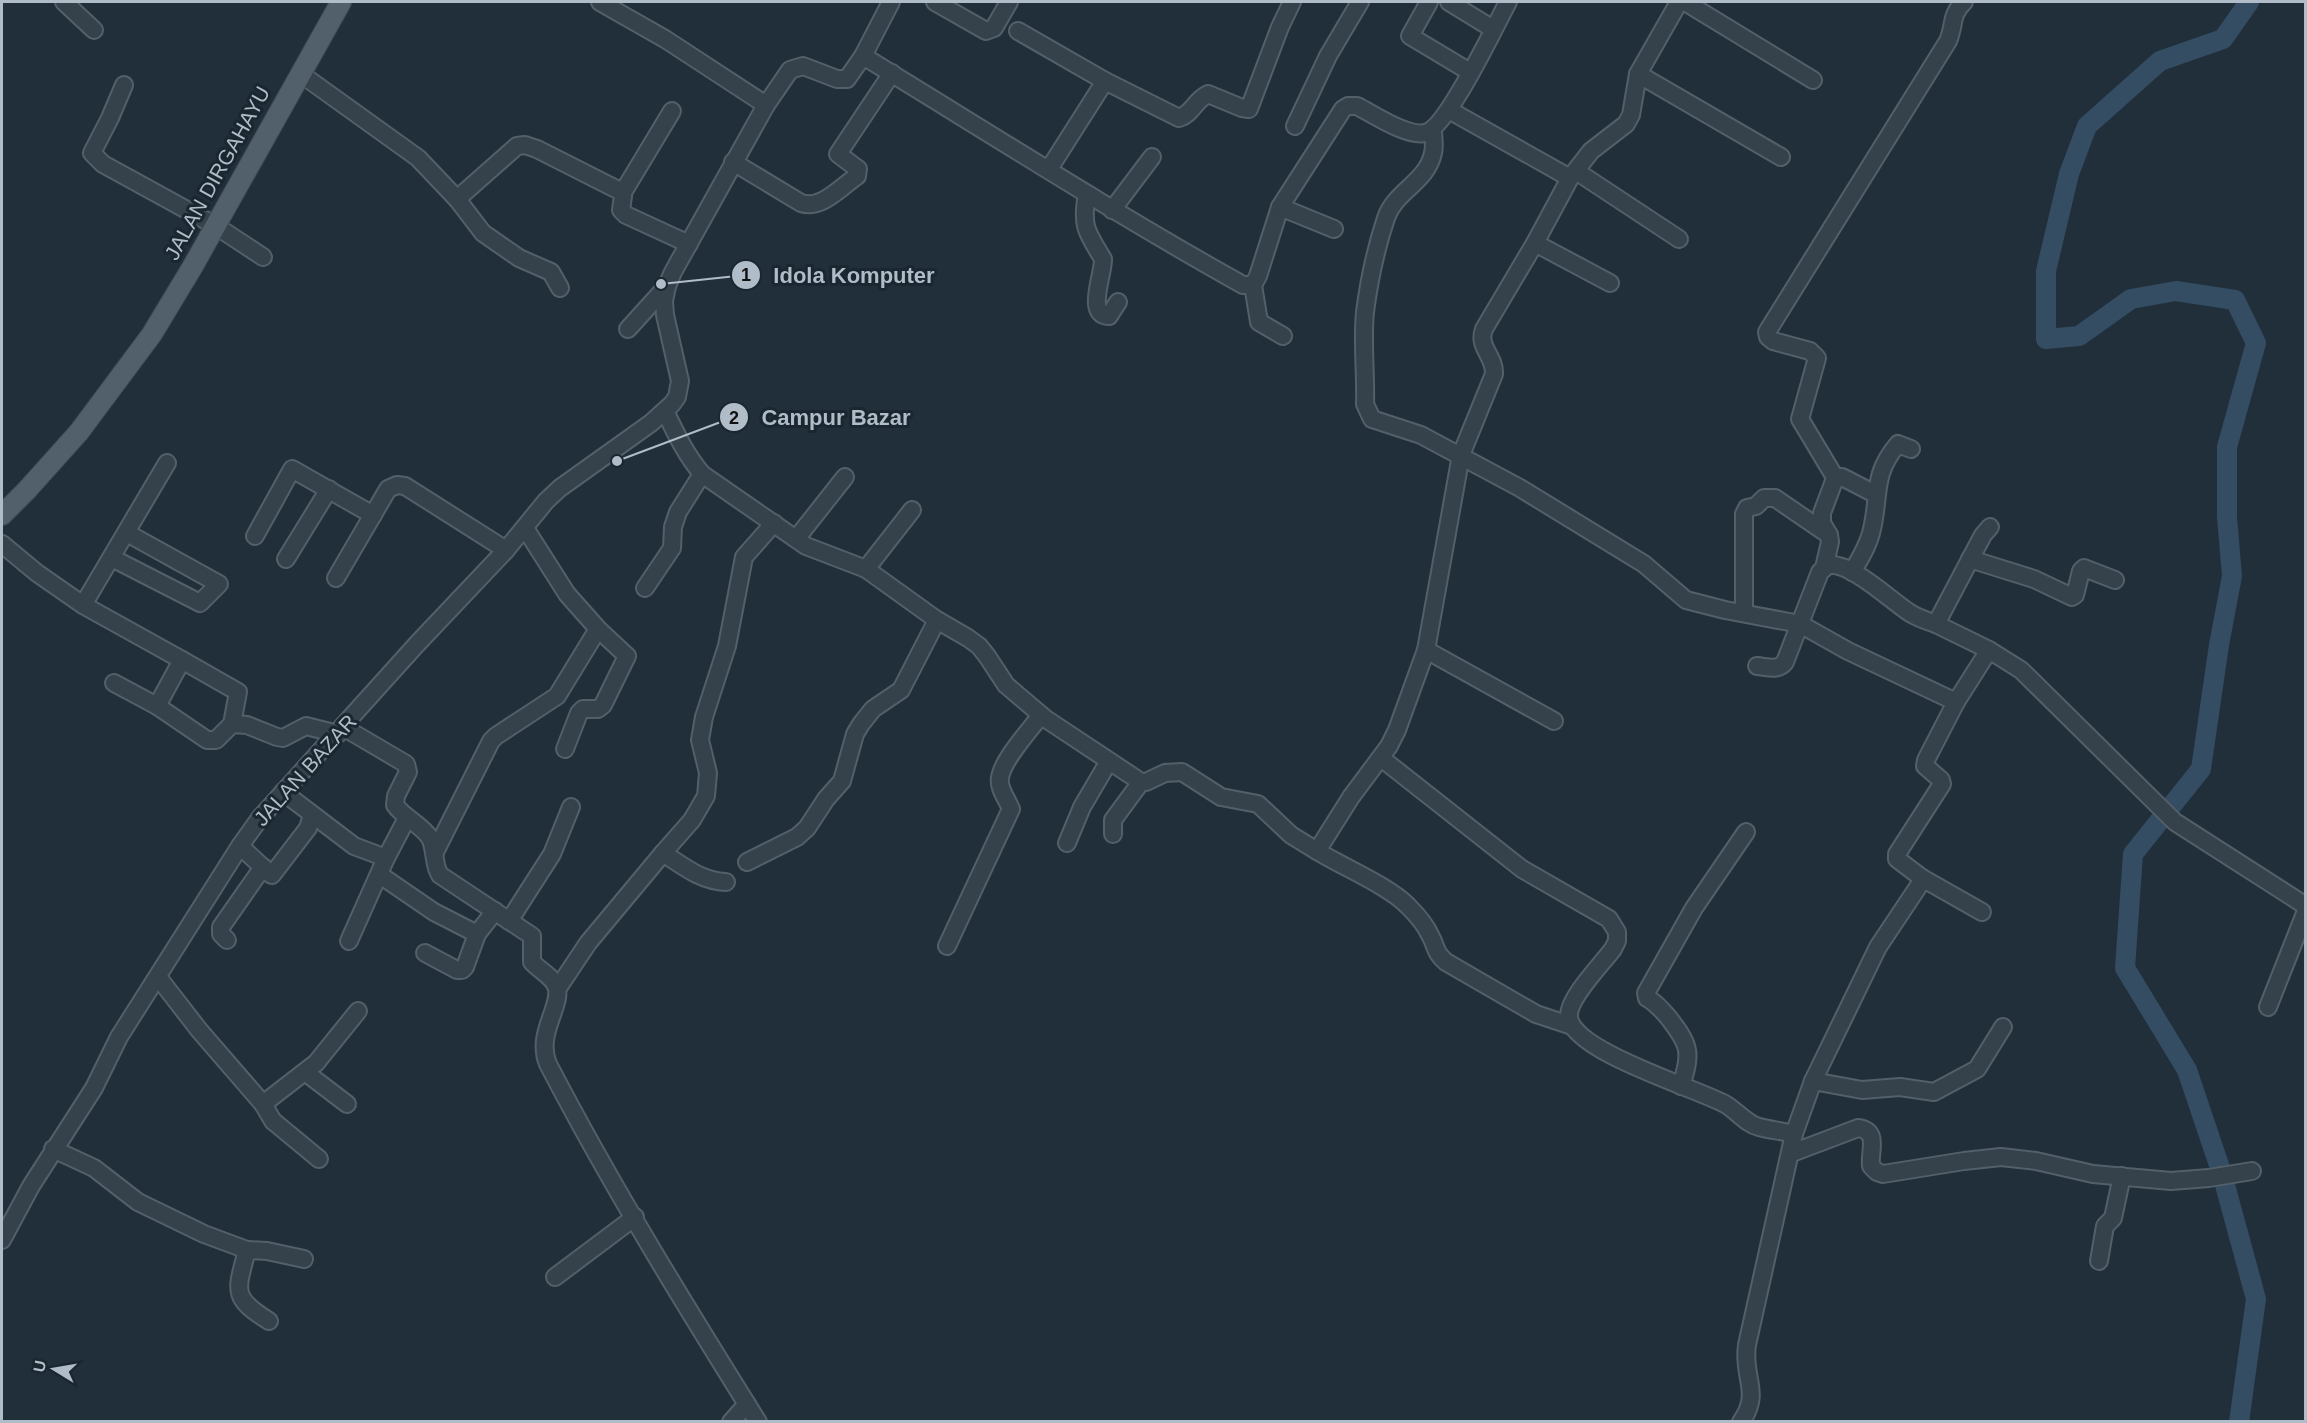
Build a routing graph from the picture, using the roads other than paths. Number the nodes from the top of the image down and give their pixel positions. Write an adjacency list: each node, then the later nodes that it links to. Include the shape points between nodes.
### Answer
1 (64, 2): 16 (street)
2 (341, 2): 20 (main road, JALAN DIRGAHAYU)
3 (600, 2): 26 (street)
4 (891, 2): 18 (street)
5 (935, 2): 6 (street, via 990,31)
6 (1008, 2)
7 (1292, 2): 24 (street, via 1249,109 1208,94 1179,118)
8 (1360, 2): 29 (street)
9 (1429, 2): 19 (street, via 1410,36)
10 (1449, 2): 15 (street)
11 (1508, 2): 15 (street)
12 (1680, 2): 22 (street)
13 (1685, 2): 23 (street)
14 (1964, 2): 60 (street, via 1954,12 1948,41 1767,332 1767,337 1810,351 1817,358 1800,419)
15 (1493, 29): 19 (street)
16 (94, 30)
17 (1018, 31): 24 (street)
18 (863, 56): 21 (street); 26 (street, via 844,81 796,67 784,77)
19 (1470, 72): 27 (street)
20 (301, 74): 38 (street, via 418,158); 41 (main road, JALAN DIRGAHAYU)
21 (892, 74): 33 (street, via 838,154 858,169 858,174 819,204 801,203); 34 (street)
22 (1638, 74): 32 (street); 35 (street, via 1626,124 1591,151)
23 (1813, 80)
24 (1105, 81): 34 (street)
25 (124, 85): 41 (street, via 92,153 103,164)
26 (766, 105): 33 (street)
27 (1449, 110): 30 (street); 35 (street)
28 (672, 111): 36 (street)
29 (1295, 126)
30 (1433, 130): 39 (street, via 1410,133 1357,105 1348,106); 56 (street, via 1434,152 1428,167 1389,210 1385,222 1365,314 1365,404 1372,419 1421,435)
31 (1152, 157): 40 (street)
32 (1781, 157)
33 (733, 162): 45 (street)
34 (1049, 169): 37 (street)
35 (1573, 174): 43 (street); 44 (street)
36 (622, 194): 38 (street, via 525,145 517,146); 45 (street, via 621,210 626,215)
37 (1086, 194): 40 (street); 51 (street, via 1084,222 1103,259 1095,302 1101,314 1109,316)
38 (457, 199): 50 (street, via 483,233 551,272)
39 (1280, 207): 42 (street); 48 (street)
40 (1112, 210): 48 (street, via 1243,285)
41 (216, 226): 46 (street); 64 (main road, JALAN DIRGAHAYU, via 130,366 58,456)
42 (1334, 229)
43 (1679, 239)
44 (1535, 243): 47 (street); 56 (street, via 1484,328 1482,341 1495,366 1494,374)
45 (689, 244): 49 (street)
46 (263, 257)
47 (1610, 283)
48 (1253, 285): 53 (street, via 1259,322)
49 (667, 286): 52 (street); 54 (street, JALAN BAZAR, via 665,315 678,366 679,389)
50 (560, 288)
51 (1118, 302)
52 (628, 328)
53 (1283, 336)
54 (665, 411): 58 (street, via 686,453); 68 (street, JALAN BAZAR, via 560,488)
55 (1911, 449): 62 (street, via 1895,446 1882,467)
56 (1461, 455): 85 (street, via 1644,564 1686,600); 90 (street)
57 (167, 463): 69 (street)
58 (702, 474): 66 (street); 83 (street, via 678,512 672,548)
59 (845, 477): 72 (street)
60 (1836, 479): 62 (street, via 1846,479); 70 (street, via 1822,513 1822,523)
61 (329, 489): 65 (street); 71 (street, via 291,469); 76 (street)
62 (1875, 494): 80 (street, via 1872,530)
63 (912, 510): 79 (street)
64 (2, 515)
65 (373, 515): 73 (street, via 388,489 405,486); 81 (street)
66 (774, 523): 72 (street); 117 (street, via 744,557 730,635 700,740 708,773 705,796 692,820)
67 (1990, 527): 77 (street)
68 (525, 528): 73 (street, JALAN BAZAR); 89 (street, via 567,594)
69 (127, 533): 75 (street); 75 (street, via 219,584 200,603)
70 (1829, 535): 78 (street); 85 (street, via 1774,498 1764,498 1747,508)
71 (255, 536)
72 (796, 539): 79 (street)
73 (495, 542): 102 (street, JALAN BAZAR, via 417,644)
74 (2, 544): 84 (street)
75 (112, 558): 84 (street)
76 (286, 559)
77 (1970, 559): 82 (street, via 2034,579 2072,597 2084,568); 88 (street)
78 (1824, 568): 80 (street, via 1840,566); 87 (street)
79 (866, 569): 86 (street)
80 (1852, 572): 88 (street, via 1908,612)
81 (336, 578)
82 (2115, 580)
83 (645, 588)
84 (83, 605): 92 (street)
85 (1744, 614): 87 (street)
86 (937, 620): 99 (street, via 979,646 1006,685); 119 (street, via 901,690 873,709 861,724 843,781 807,828)
87 (1800, 624): 93 (street, via 1781,667); 96 (street)
88 (1936, 624): 91 (street)
89 (598, 629): 95 (street); 98 (street, via 627,659 603,705)
90 (1426, 650): 100 (street); 104 (street, via 1397,730)
91 (1989, 650): 96 (street); 124 (street, via 2021,670 2175,822)
92 (182, 660): 97 (street); 101 (street, via 237,690)
93 (1757, 666)
94 (114, 683): 97 (street)
95 (557, 696): 98 (street); 116 (street, via 491,741)
96 (1956, 702): 122 (street, via 1925,763 1942,784 1897,854 1897,859)
97 (157, 706): 101 (street, via 207,740 216,741)
98 (579, 713): 103 (street)
99 (1041, 715): 105 (street); 131 (street, via 1000,777 1011,808)
100 (1554, 722)
101 (232, 724): 102 (street, via 247,725 283,738 306,726)
102 (341, 731): 107 (street, JALAN BAZAR); 110 (street, via 406,764 408,772 394,801)
103 (566, 749)
104 (1381, 758): 115 (street); 137 (street, via 1521,869 1613,924 1617,940 1575,999 1570,1009)
105 (1109, 761): 106 (street); 113 (street, via 1082,807)
106 (1141, 782): 112 (street, via 1113,820); 115 (street, via 1165,773 1182,772 1221,797 1258,804 1291,835)
107 (283, 792): 109 (street); 114 (street, JALAN BAZAR)
108 (571, 807): 127 (street, via 552,854)
109 (312, 815): 118 (street, via 354,846); 120 (street, via 308,828)
110 (407, 818): 116 (street, via 429,837); 118 (street)
111 (1746, 832): 141 (street, via 1694,908 1646,993 1678,1029 1687,1047 1688,1065)
112 (1113, 834)
113 (1067, 843)
114 (240, 846): 120 (street); 133 (street, JALAN BAZAR)
115 (1317, 851): 137 (street, via 1406,903 1421,919 1437,954 1446,962 1536,1014)
116 (435, 852): 127 (street, via 440,875)
117 (663, 853): 123 (street, via 696,875); 134 (street, via 588,943)
118 (386, 858): 121 (street)
119 (747, 862)
120 (272, 875): 129 (street, via 221,927)
121 (380, 875): 128 (street, via 434,912); 130 (street)
122 (1922, 878): 126 (street); 140 (street, via 1878,947)
123 (726, 882)
124 (2306, 906)
125 (2306, 911): 135 (street)
126 (1982, 912)
127 (502, 916): 128 (street); 134 (street, via 532,936 532,962)
128 (477, 934): 132 (street, via 462,970)
129 (227, 940)
130 (349, 941)
131 (947, 946)
132 (425, 953)
133 (158, 977): 142 (street); 145 (street, JALAN BAZAR, via 94,1088)
134 (558, 988): 150 (street, via 544,1042 545,1056)
135 (2268, 1007)
136 (358, 1011): 139 (street)
137 (1572, 1026): 141 (street, via 1581,1038)
138 (2003, 1027): 140 (street, via 1977,1069 1934,1092 1900,1087 1862,1090)
139 (305, 1072): 142 (street); 143 (street)
140 (1813, 1081): 144 (street)
141 (1681, 1086): 144 (street, via 1723,1103 1755,1125)
142 (263, 1104): 147 (street, via 273,1121)
143 (347, 1104)
144 (1794, 1134): 146 (street)
145 (53, 1149): 151 (street, JALAN BAZAR); 152 (street, via 94,1168 138,1202)
146 (1792, 1153): 149 (street, via 1858,1128 1871,1135 1871,1166 1883,1174 2001,1157); 160 (street, via 1747,1345 1745,1364 1752,1398)
147 (319, 1159)
148 (2246, 1172): 149 (street, via 2171,1181)
149 (2122, 1176): 154 (street, via 2113,1218 2105,1226)
150 (635, 1217): 155 (street); 157 (street)
151 (2, 1240)
152 (247, 1250): 153 (street); 156 (street, via 239,1294 252,1311)
153 (304, 1259)
154 (2099, 1261)
155 (555, 1277)
156 (269, 1322)
157 (747, 1404): 158 (street); 159 (street)
158 (730, 1422)
159 (758, 1422)
160 (1741, 1422)

